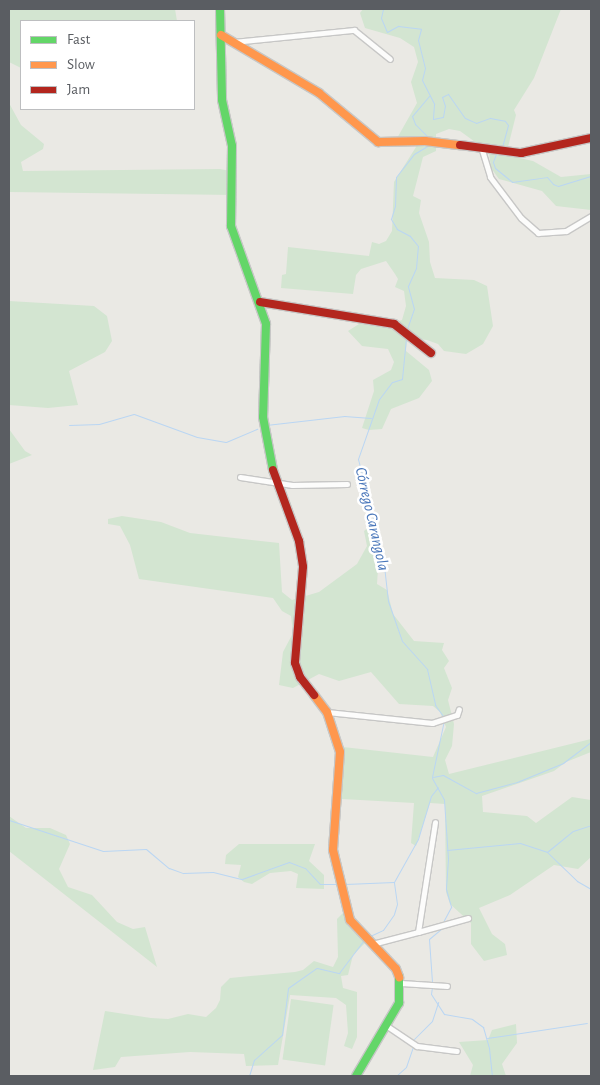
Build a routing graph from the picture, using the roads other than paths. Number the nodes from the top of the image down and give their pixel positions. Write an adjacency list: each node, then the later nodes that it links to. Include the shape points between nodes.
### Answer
1 (220, 9): 2 (street)
2 (221, 35): 3 (street); 8 (street, via 222,100 232,146 232,226 238,253)
3 (233, 42): 4 (street, via 354,30); 6 (street, via 319,93 373,139 383,143 429,142)
4 (390, 59)
5 (591, 138): 6 (street, via 528,153)
6 (482, 150): 7 (street, via 490,178 533,230 555,234)
7 (591, 216)
8 (260, 302): 9 (street, via 287,309 356,316 394,324); 11 (street, via 267,336 264,432)
9 (431, 353)
10 (240, 477): 11 (street)
11 (276, 483): 12 (street); 14 (street, via 299,541 303,567 295,656 297,671)
12 (347, 484)
13 (460, 709): 14 (street, via 457,715 422,723)
14 (327, 712): 18 (street, via 340,752 333,850 350,920)
15 (435, 822): 17 (street)
16 (468, 918): 17 (street)
17 (418, 932): 18 (street)
18 (372, 944): 19 (street, via 396,969)
19 (402, 983): 20 (street); 21 (street, via 399,1003)
20 (447, 986)
21 (387, 1026): 22 (street, via 418,1046); 23 (street)
22 (457, 1051)
23 (356, 1076)

